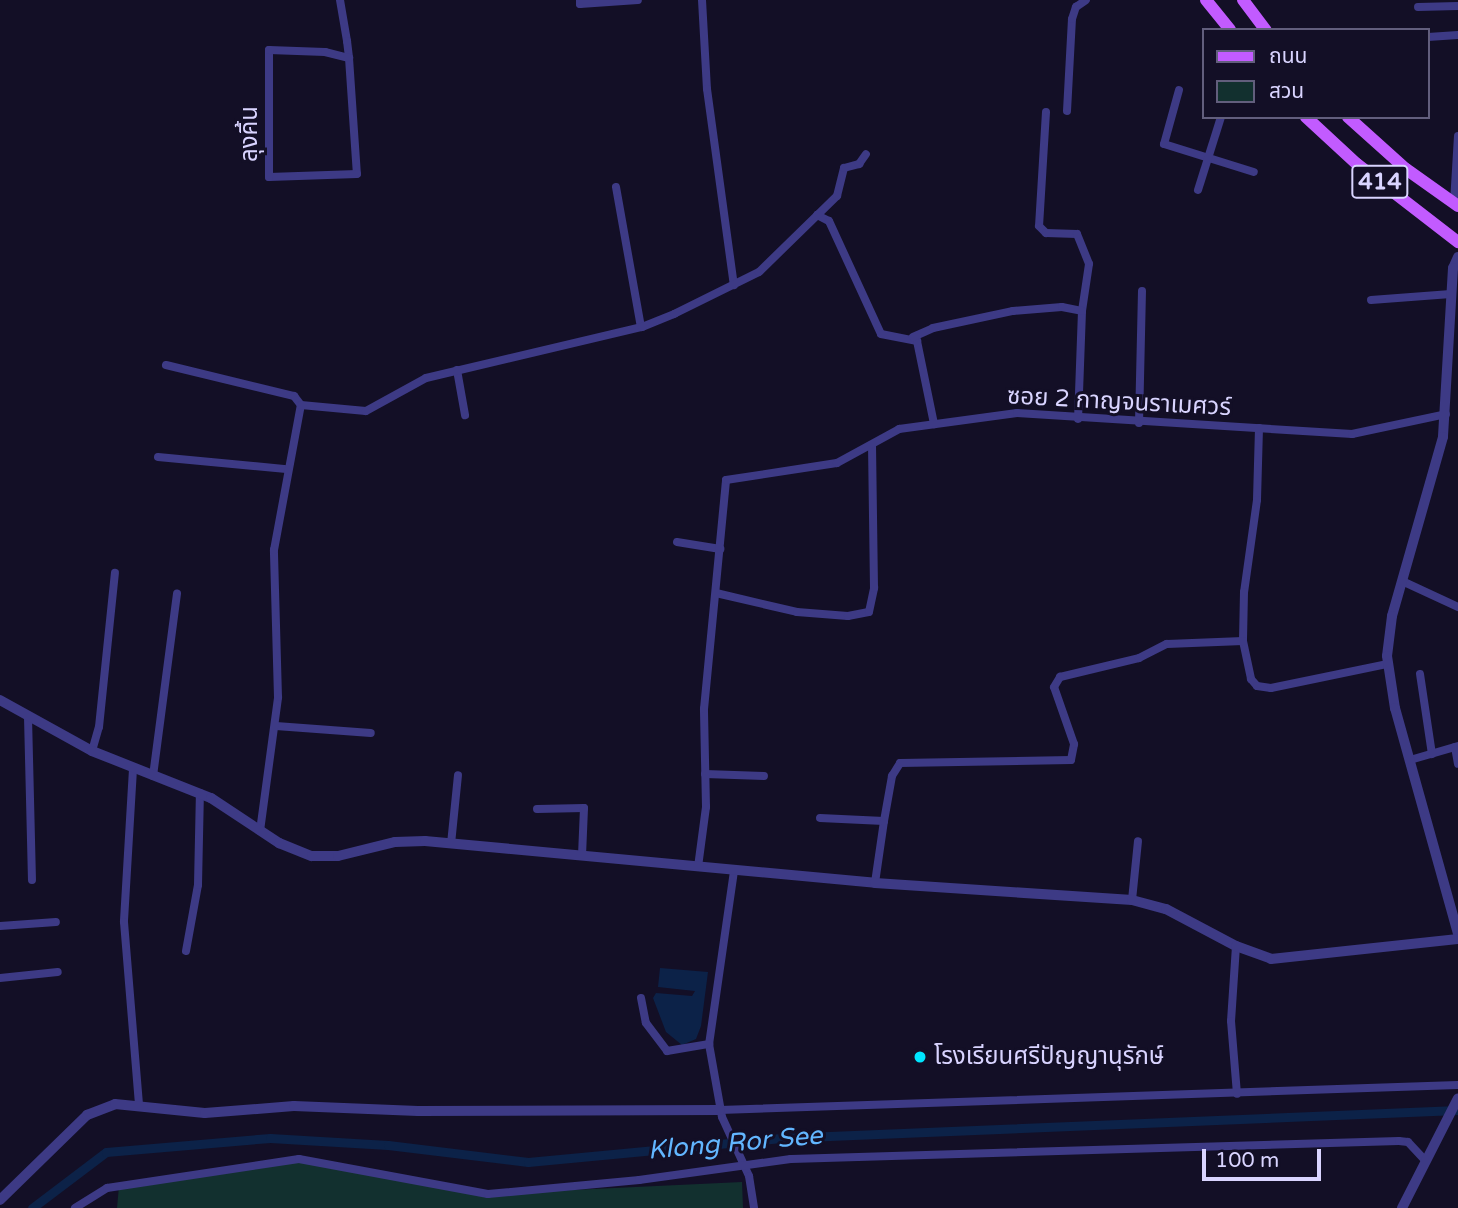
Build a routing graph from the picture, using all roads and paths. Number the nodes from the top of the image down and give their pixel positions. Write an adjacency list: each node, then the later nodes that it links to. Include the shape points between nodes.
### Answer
1 (340, 0): 14 (street, ลุงคิ้น)
2 (580, 0): 3 (street, via 580,4)
3 (638, 0)
4 (702, 0): 31 (street, via 707,89)
5 (1086, 0): 16 (street, via 1076,7 1072,19)
6 (1206, 0): 10 (main road)
7 (1243, 0): 11 (main road)
8 (1458, 6): 9 (street)
9 (1418, 7)
10 (1228, 28)
11 (1264, 28)
12 (1458, 35): 13 (street)
13 (1430, 37)
14 (348, 58): 14 (street, ลุงคิ้น, via 356,174 269,177 269,50 325,52)
15 (1179, 90): 23 (street, via 1164,144)
16 (1067, 111)
17 (1046, 112): 35 (street, via 1039,226 1048,233 1076,233 1082,240 1089,264)
18 (1220, 119): 23 (street)
19 (1308, 119): 29 (main road, 414, via 1357,164)
20 (1350, 119): 27 (main road, 414, via 1406,169)
21 (1458, 136): 27 (street)
22 (866, 154): 28 (street, via 859,164 844,168 839,193)
23 (1208, 158): 24 (street); 26 (street)
24 (1254, 172)
25 (615, 187): 36 (street)
26 (1198, 190)
27 (1456, 204)
28 (817, 215): 31 (street, via 767,265); 37 (street, via 829,221 881,334)
29 (1458, 242)
30 (1458, 257): 33 (street)
31 (733, 285): 36 (street)
32 (1142, 291): 45 (street)
33 (1451, 294): 34 (street); 41 (street)
34 (1371, 300)
35 (1082, 311): 37 (street, via 1022,309 933,328); 43 (street)
36 (641, 327): 39 (street)
37 (914, 337): 44 (street)
38 (166, 365): 40 (street, via 294,396)
39 (457, 370): 40 (street, via 425,378 366,411); 42 (street)
40 (301, 405): 49 (street)
41 (1446, 414): 46 (street, ซอย 2 กาญจนราเมศวร์, via 1357,434); 53 (street)
42 (465, 415)
43 (1078, 419): 44 (street, ซอย 2 กาญจนราเมศวร์, via 1017,413); 45 (street, ซอย 2 กาญจนราเมศวร์)
44 (934, 424): 47 (street, ซอย 2 กาญจนราเมศวร์, via 899,429)
45 (1139, 424): 46 (street, ซอย 2 กาญจนราเมศวร์)
46 (1259, 428): 57 (street, via 1258,500 1245,583)
47 (872, 446): 51 (street, ซอย 2 กาญจนราเมศวร์, via 837,463 726,480); 54 (street, via 874,588 869,612 848,616 797,612)
48 (158, 457): 49 (street)
49 (286, 468): 62 (street, via 272,577 278,659)
50 (677, 542): 51 (street)
51 (720, 549): 54 (street, ซอย 2 กาญจนราเมศวร์)
52 (115, 573): 65 (street, via 99,727)
53 (1402, 581): 56 (street); 58 (street, via 1389,632)
54 (716, 593): 70 (street, ซอย 2 กาญจนราเมศวร์, via 704,709)
55 (177, 594): 72 (street)
56 (1458, 607)
57 (1243, 641): 58 (street, via 1251,679 1261,688); 77 (street, via 1167,644 1139,657 1067,674 1054,687 1074,744 1071,760 900,763 893,772)
58 (1387, 664): 67 (street)
59 (1420, 674): 66 (street)
60 (0, 701): 61 (street)
61 (28, 717): 65 (street); 84 (street)
62 (276, 726): 63 (street); 78 (street)
63 (372, 733)
64 (1456, 746): 66 (street); 68 (street)
65 (92, 751): 69 (street)
66 (1432, 754): 67 (street)
67 (1410, 760): 89 (street)
68 (1458, 764)
69 (133, 769): 72 (street); 100 (street, via 124,922)
70 (705, 774): 73 (street); 82 (street, ซอย 2 กาญจนราเมศวร์)
71 (458, 775): 80 (street)
72 (153, 776): 74 (street)
73 (764, 776)
74 (200, 793): 78 (street); 92 (street, via 198,885)
75 (537, 809): 81 (street, via 584,808)
76 (820, 818): 77 (street)
77 (884, 821): 85 (street)
78 (260, 831): 80 (street, via 292,850 318,857 395,842)
79 (1138, 841): 86 (street)
80 (451, 844): 81 (street)
81 (582, 856): 82 (street)
82 (698, 867): 83 (street)
83 (734, 871): 85 (street); 96 (street)
84 (32, 880)
85 (875, 883): 86 (street)
86 (1132, 900): 91 (street, via 1166,909)
87 (56, 922): 88 (street)
88 (0, 926)
89 (1458, 933)
90 (1458, 939): 91 (street, via 1276,960)
91 (1236, 946): 98 (street, via 1231,1021)
92 (186, 951)
93 (58, 972): 94 (street)
94 (0, 978)
95 (641, 998): 96 (street, via 646,1023 667,1051)
96 (709, 1044): 101 (street)
97 (1458, 1085): 98 (street)
98 (1237, 1094): 101 (street)
99 (1458, 1098): 103 (street)
100 (139, 1105): 101 (street, via 205,1112 294,1106); 104 (street, via 109,1105 87,1115)
101 (721, 1114): 102 (street)
102 (743, 1161): 103 (street, via 1399,1141 1408,1142); 105 (street, via 639,1180 488,1194 299,1159 107,1188); 106 (street)
103 (1426, 1161): 107 (street)
104 (0, 1200)
105 (75, 1208)
106 (754, 1208)
107 (1402, 1208)

